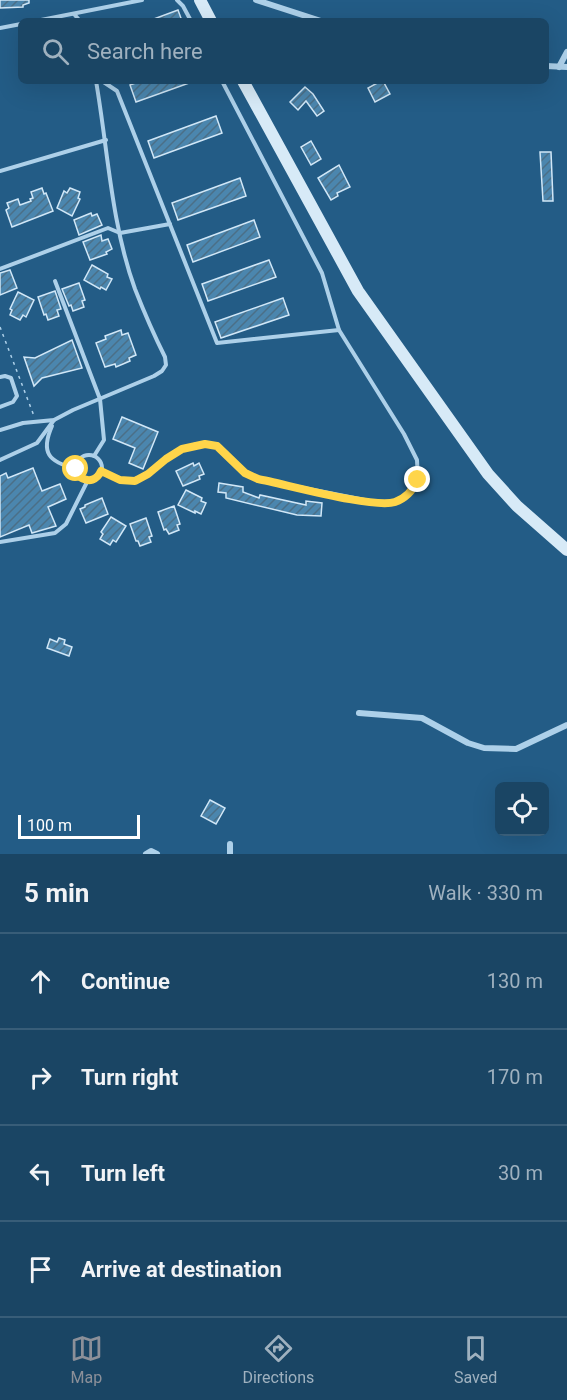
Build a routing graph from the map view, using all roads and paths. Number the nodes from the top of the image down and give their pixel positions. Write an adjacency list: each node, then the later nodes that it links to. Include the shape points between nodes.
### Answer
1 (142, 0): 5 (lane)
2 (177, 0): 8 (lane)
3 (200, 0): 9 (main road)
4 (256, 0): 10 (street)
5 (74, 14): 6 (lane); 7 (lane)
6 (52, 18)
7 (77, 18)
8 (189, 18)
9 (209, 18)
10 (312, 18)
11 (18, 25): 12 (lane)
12 (0, 28)
13 (567, 52): 15 (street)
14 (549, 66): 15 (street)
15 (559, 67): 16 (street)
16 (567, 67)
17 (97, 84): 21 (lane)
18 (106, 84): 23 (lane, via 117,91)
19 (224, 84): 28 (lane, via 322,273)
20 (245, 84): 41 (main road, via 358,291 488,474)
21 (106, 140): 22 (lane); 24 (lane)
22 (0, 171)
23 (170, 224): 24 (lane); 28 (lane, via 217,343)
24 (120, 233): 25 (lane, via 108,228); 30 (lane, via 135,288 166,365 154,376)
25 (0, 269)
26 (55, 280): 30 (lane)
27 (0, 327): 33 (path)
28 (339, 330): 38 (lane, via 417,459 418,480 411,493 395,502 380,503 258,479 245,473 217,446 205,444 182,449 135,481 120,480)
29 (0, 377): 31 (lane, via 11,378 17,396)
30 (100, 399): 32 (lane); 35 (lane, via 104,440)
31 (0, 407)
32 (54, 420): 33 (lane); 36 (lane, via 37,442); 37 (lane, via 47,450 57,464)
33 (35, 421): 34 (lane)
34 (0, 430)
35 (94, 456): 37 (lane, via 81,457); 38 (lane)
36 (0, 460)
37 (76, 469): 39 (lane, via 80,477)
38 (101, 471): 39 (lane)
39 (88, 480): 40 (lane, via 66,524 55,533)
40 (0, 542)
41 (567, 550)
42 (359, 713): 43 (street, via 422,718 468,744 484,748 516,748)
43 (567, 725)
44 (230, 844): 47 (street)
45 (146, 854): 46 (street)
46 (157, 854)
47 (230, 854)

